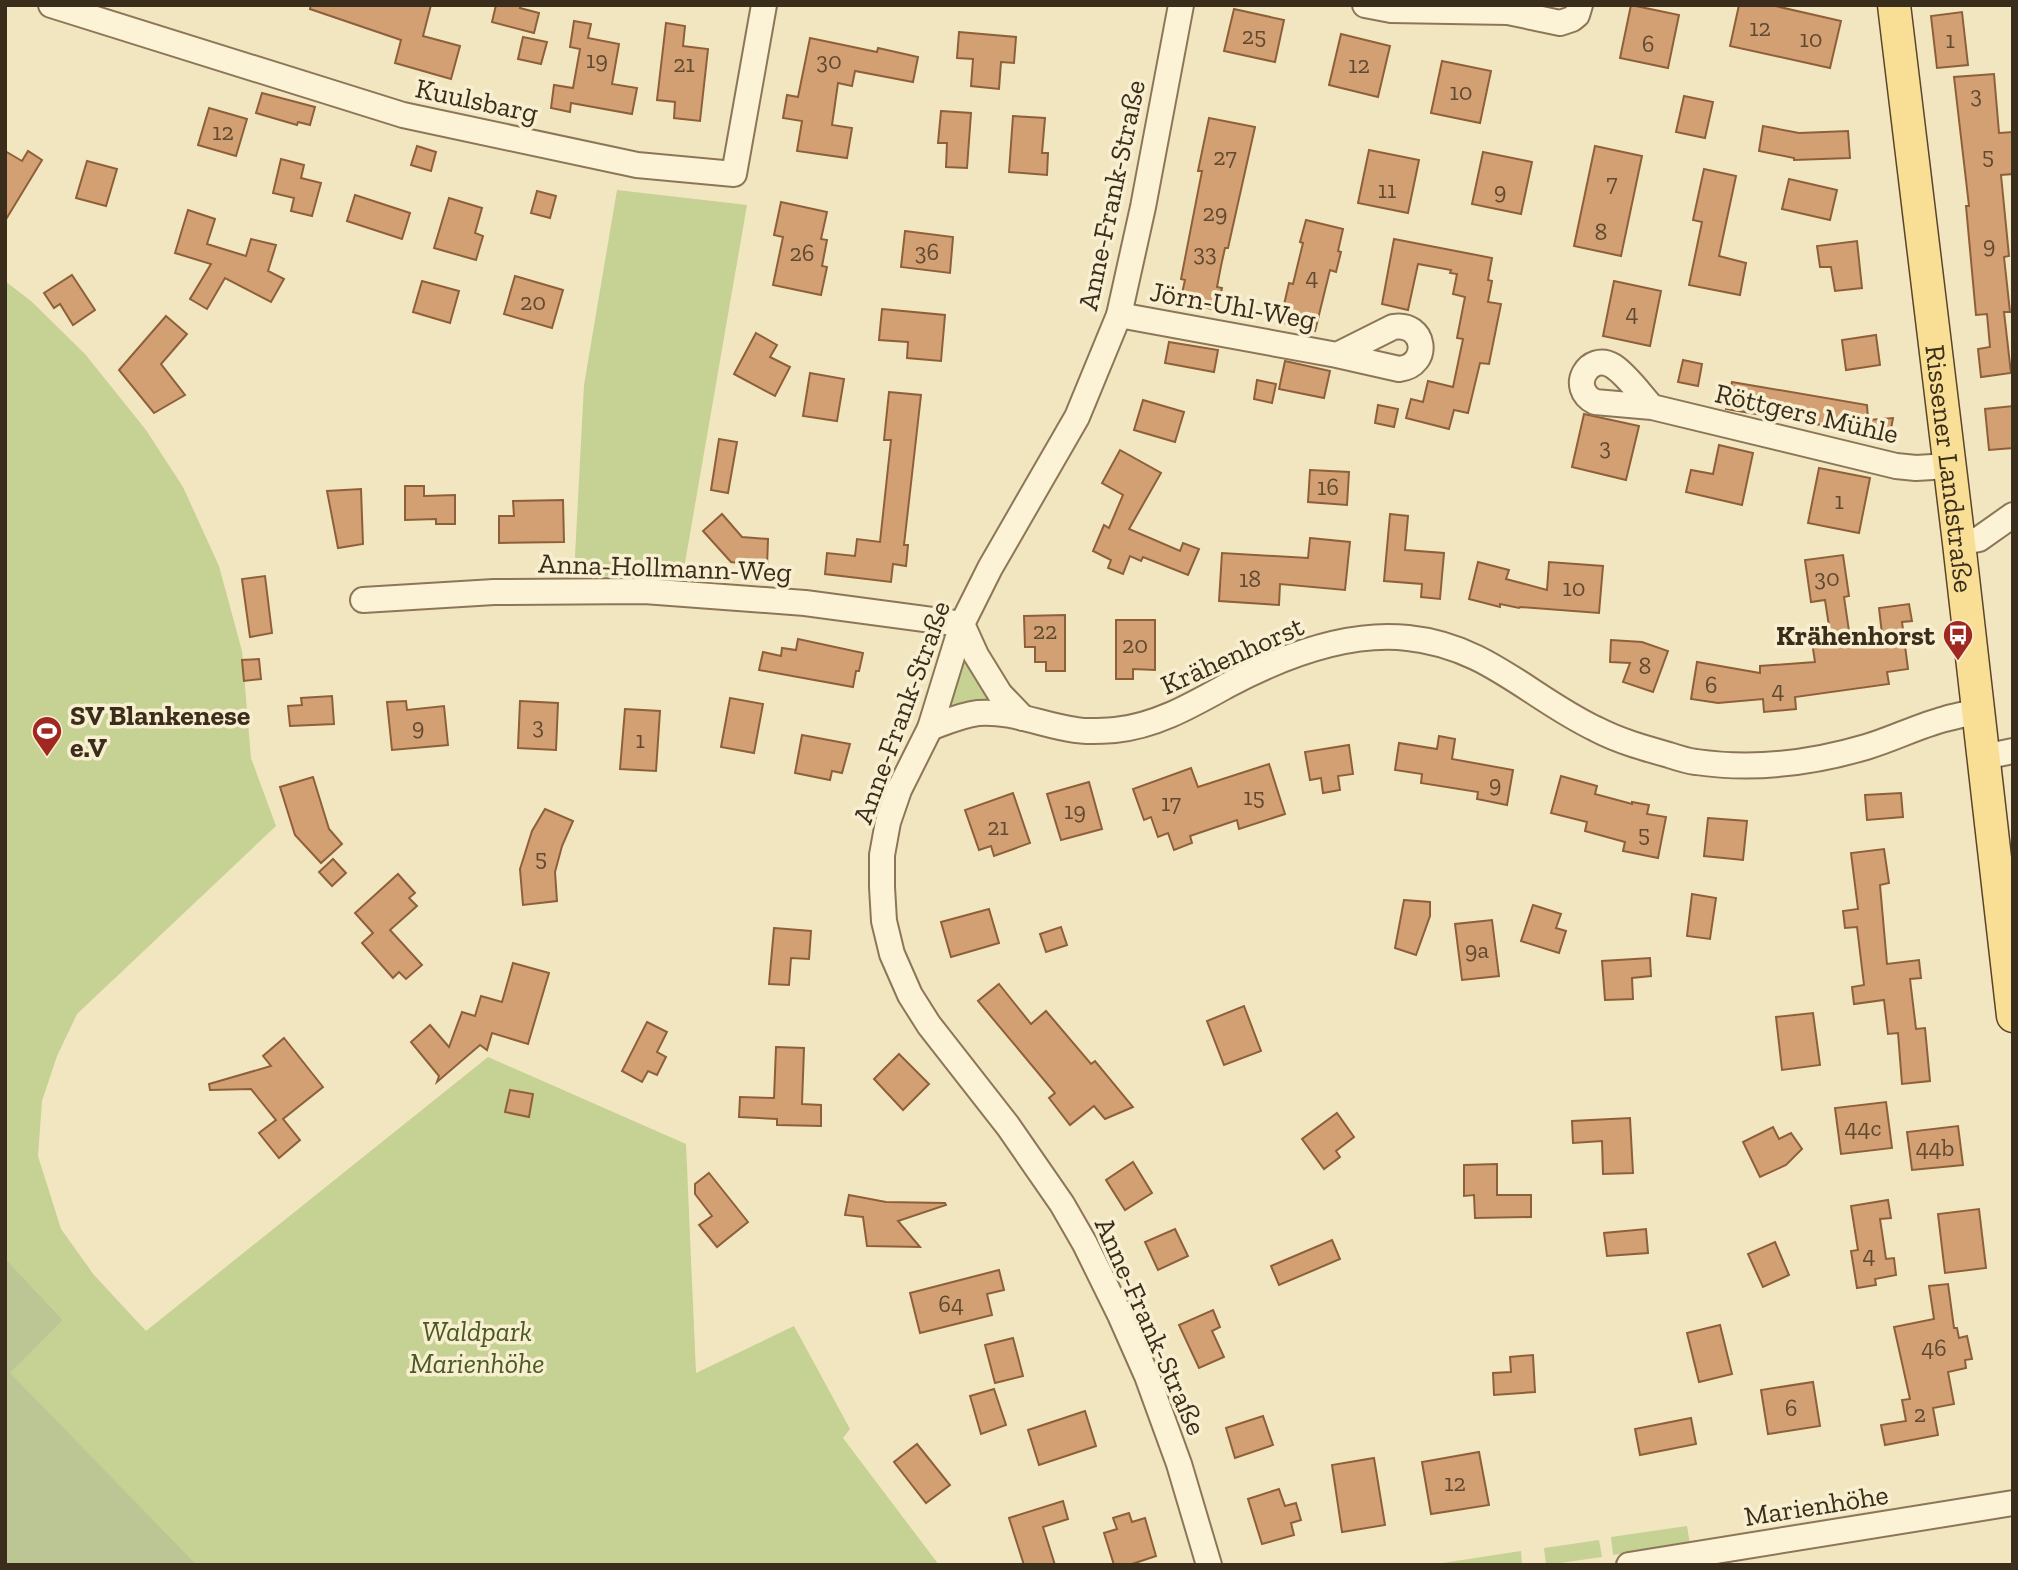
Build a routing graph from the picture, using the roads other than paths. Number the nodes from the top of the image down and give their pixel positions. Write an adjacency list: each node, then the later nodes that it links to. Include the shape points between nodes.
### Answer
1 (51, 5): 2 (street, Kuulsbarg, via 403,115 637,165 734,174)
2 (764, 5)
3 (1181, 5): 8 (street, Anne-Frank-Straße)
4 (1365, 5): 7 (street, via 1391,10)
5 (1580, 5): 7 (street, via 1573,19 1560,23)
6 (1894, 5): 11 (main road, Rissener Landstraße)
7 (1513, 9)
8 (1119, 315): 9 (street, Jörn-Uhl-Weg); 15 (street, Anne-Frank-Straße, via 1077,417)
9 (1337, 355)
10 (1652, 407): 11 (street, Röttgers Mühle, via 1896,466)
11 (1949, 466): 13 (main road, Rissener Landstraße)
12 (2013, 515): 13 (street, via 1979,539)
13 (1959, 542): 16 (main road, Rissener Landstraße)
14 (363, 600): 15 (street, Anna-Hollmann-Weg, via 495,592 644,591 805,603)
15 (962, 624): 17 (street, via 1000,694); 18 (street, Anne-Frank-Straße)
16 (1978, 711): 17 (street, Krähenhorst, via 1827,757 1743,765 1694,762 1596,729 1476,656 1408,638 1359,638 1264,668 1153,722 1116,730 1077,731); 19 (main road, Rissener Landstraße)
17 (1023, 718): 18 (street, Krähenhorst, via 980,713)
18 (930, 728): 23 (street, Anne-Frank-Straße, via 899,790 882,855 884,921 892,954 929,1025 1027,1152 1085,1244 1147,1376)
19 (1998, 754): 20 (main road, Rissener Landstraße)
20 (2013, 1016)
21 (2013, 1503): 22 (street, Marienhöhe)
22 (1694, 1560): 24 (street, Marienhöhe)
23 (1209, 1565)
24 (1629, 1565)

